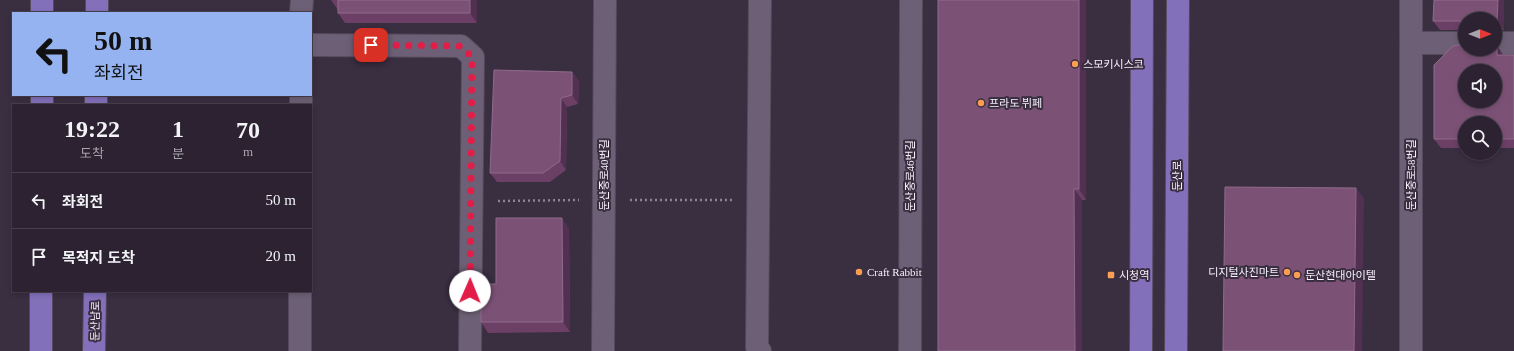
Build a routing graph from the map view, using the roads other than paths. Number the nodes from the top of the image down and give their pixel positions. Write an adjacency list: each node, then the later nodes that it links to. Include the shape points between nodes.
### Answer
1 (42, 0): 10 (main road)
2 (97, 0): 11 (main road)
3 (302, 0): 12 (street)
4 (605, 0): 25 (street, 둔산중로40번길)
5 (760, 0): 26 (street, via 757,347)
6 (911, 0): 27 (street, 둔산중로46번길)
7 (1142, 0): 28 (main road)
8 (1178, 0): 29 (main road, 둔산로)
9 (1411, 0): 13 (street, 둔산중로58번길)
10 (42, 12)
11 (97, 12)
12 (301, 12)
13 (1411, 43): 14 (street); 30 (street, 둔산중로58번길)
14 (1458, 43)
15 (1502, 43): 16 (street)
16 (1514, 43)
17 (312, 45): 24 (street, via 461,46 472,57)
18 (41, 292): 21 (main road)
19 (95, 292): 22 (main road, 둔산남로)
20 (300, 292): 23 (street)
21 (41, 351)
22 (94, 351)
23 (300, 351)
24 (470, 351)
25 (603, 351)
26 (760, 351)
27 (910, 351)
28 (1141, 351)
29 (1176, 351)
30 (1411, 351)

